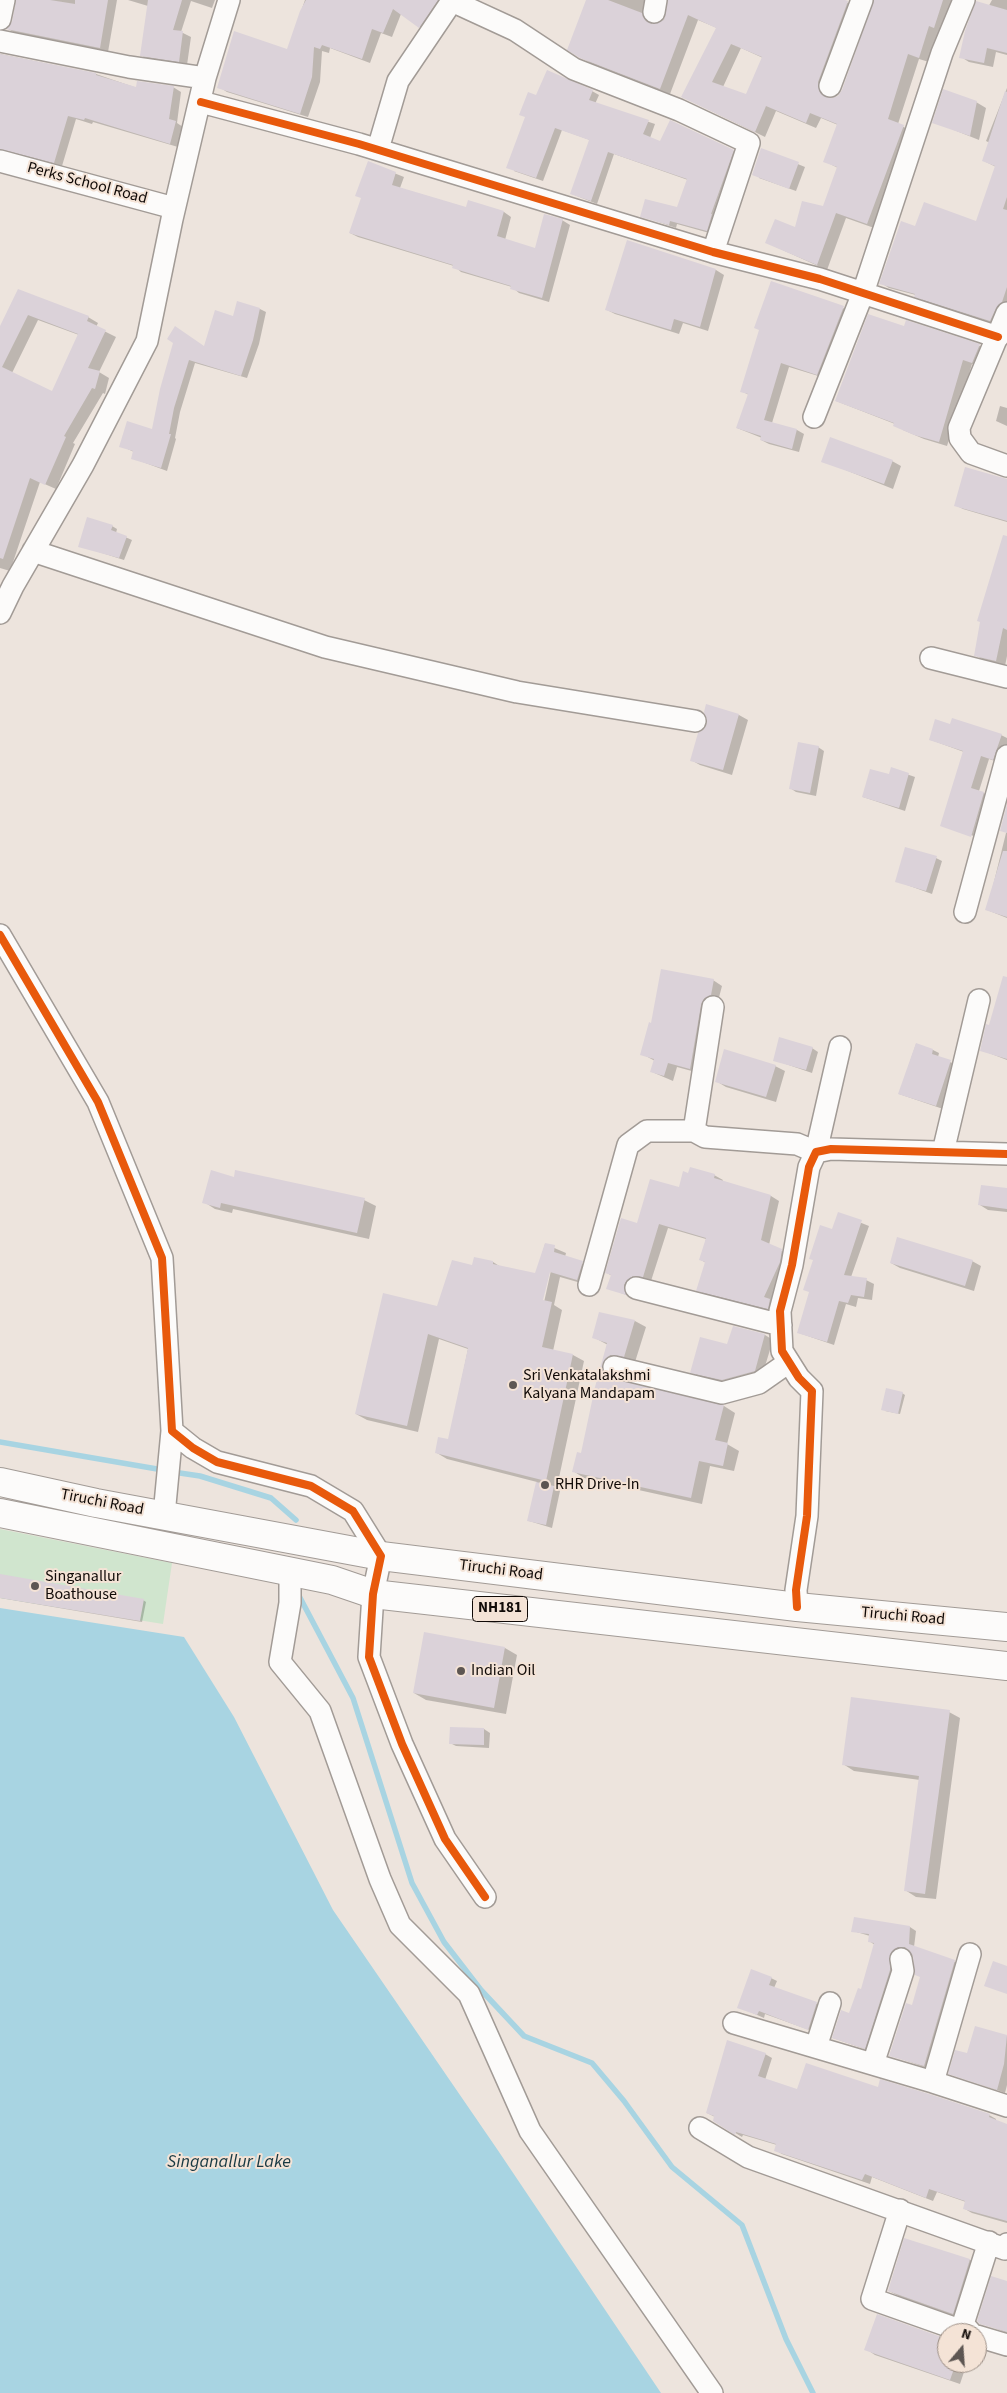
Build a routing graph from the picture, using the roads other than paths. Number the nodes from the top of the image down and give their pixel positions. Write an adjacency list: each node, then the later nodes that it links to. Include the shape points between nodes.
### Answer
1 (4, 0): 5 (street)
2 (229, 0): 7 (street)
3 (862, 0): 8 (street)
4 (964, 0): 14 (street, via 942,52)
5 (0, 19)
6 (0, 41): 7 (street, via 129,67)
7 (206, 78): 9 (street)
8 (830, 86)
9 (201, 102): 10 (street); 12 (street)
10 (378, 149): 13 (street); 13 (street, via 398,81 452,1 515,30 574,69 679,110 749,143)
11 (0, 161): 12 (street, Perks School Road)
12 (174, 208): 18 (street, via 147,341 83,465)
13 (713, 252): 14 (street)
14 (863, 293): 15 (street); 16 (street)
15 (1003, 327): 17 (street, via 959,428 960,438 971,453)
16 (814, 417)
17 (1007, 466)
18 (33, 551): 19 (street); 22 (street, via 325,647 517,692)
19 (0, 613)
20 (931, 658): 21 (street)
21 (1007, 677)
22 (695, 722)
23 (1007, 756): 24 (street)
24 (966, 912)
25 (0, 935): 38 (street, via 98,1102 162,1258)
26 (979, 1000): 31 (street)
27 (713, 1007): 29 (street)
28 (840, 1047): 30 (street)
29 (694, 1131): 30 (street, via 705,1137 797,1144); 33 (street, via 647,1130 628,1145)
30 (816, 1152): 31 (street, via 831,1149); 35 (street, via 809,1167 792,1265 780,1311)
31 (943, 1152): 32 (street)
32 (1007, 1154)
33 (589, 1285)
34 (636, 1288): 35 (street)
35 (781, 1324): 36 (street, via 782,1351)
36 (789, 1362): 37 (street, via 759,1383 722,1393); 45 (street, via 812,1391 807,1516 796,1590)
37 (614, 1367)
38 (172, 1431): 41 (street); 42 (street, via 218,1462 320,1491 353,1511)
39 (0, 1482): 41 (highway, Tiruchi Road / NH181)
40 (0, 1513): 43 (highway, NH181)
41 (164, 1515): 42 (highway, Tiruchi Road / NH181)
42 (381, 1556): 44 (street); 45 (highway, Tiruchi Road / NH181)
43 (290, 1572): 44 (highway, NH181, via 332,1580); 64 (street, via 290,1603 280,1662 320,1711 380,1879 400,1925 469,1994 530,2130)
44 (373, 1594): 47 (highway, NH181); 48 (street, via 369,1656 402,1744 445,1839)
45 (797, 1607): 46 (highway, Tiruchi Road / NH181)
46 (1007, 1627)
47 (1007, 1666)
48 (485, 1897)
49 (970, 1954): 55 (street)
50 (901, 1958): 54 (street, via 903,1971)
51 (830, 2003): 53 (street)
52 (734, 2023): 53 (street)
53 (816, 2048): 54 (street)
54 (872, 2064): 55 (street)
55 (932, 2082): 56 (street)
56 (1007, 2106)
57 (700, 2128): 58 (street, via 748,2157)
58 (900, 2210): 59 (street); 60 (street, via 872,2299)
59 (1002, 2246): 61 (street)
60 (941, 2323)
61 (964, 2323)
62 (987, 2339): 63 (street)
63 (1007, 2345)
64 (712, 2393)

